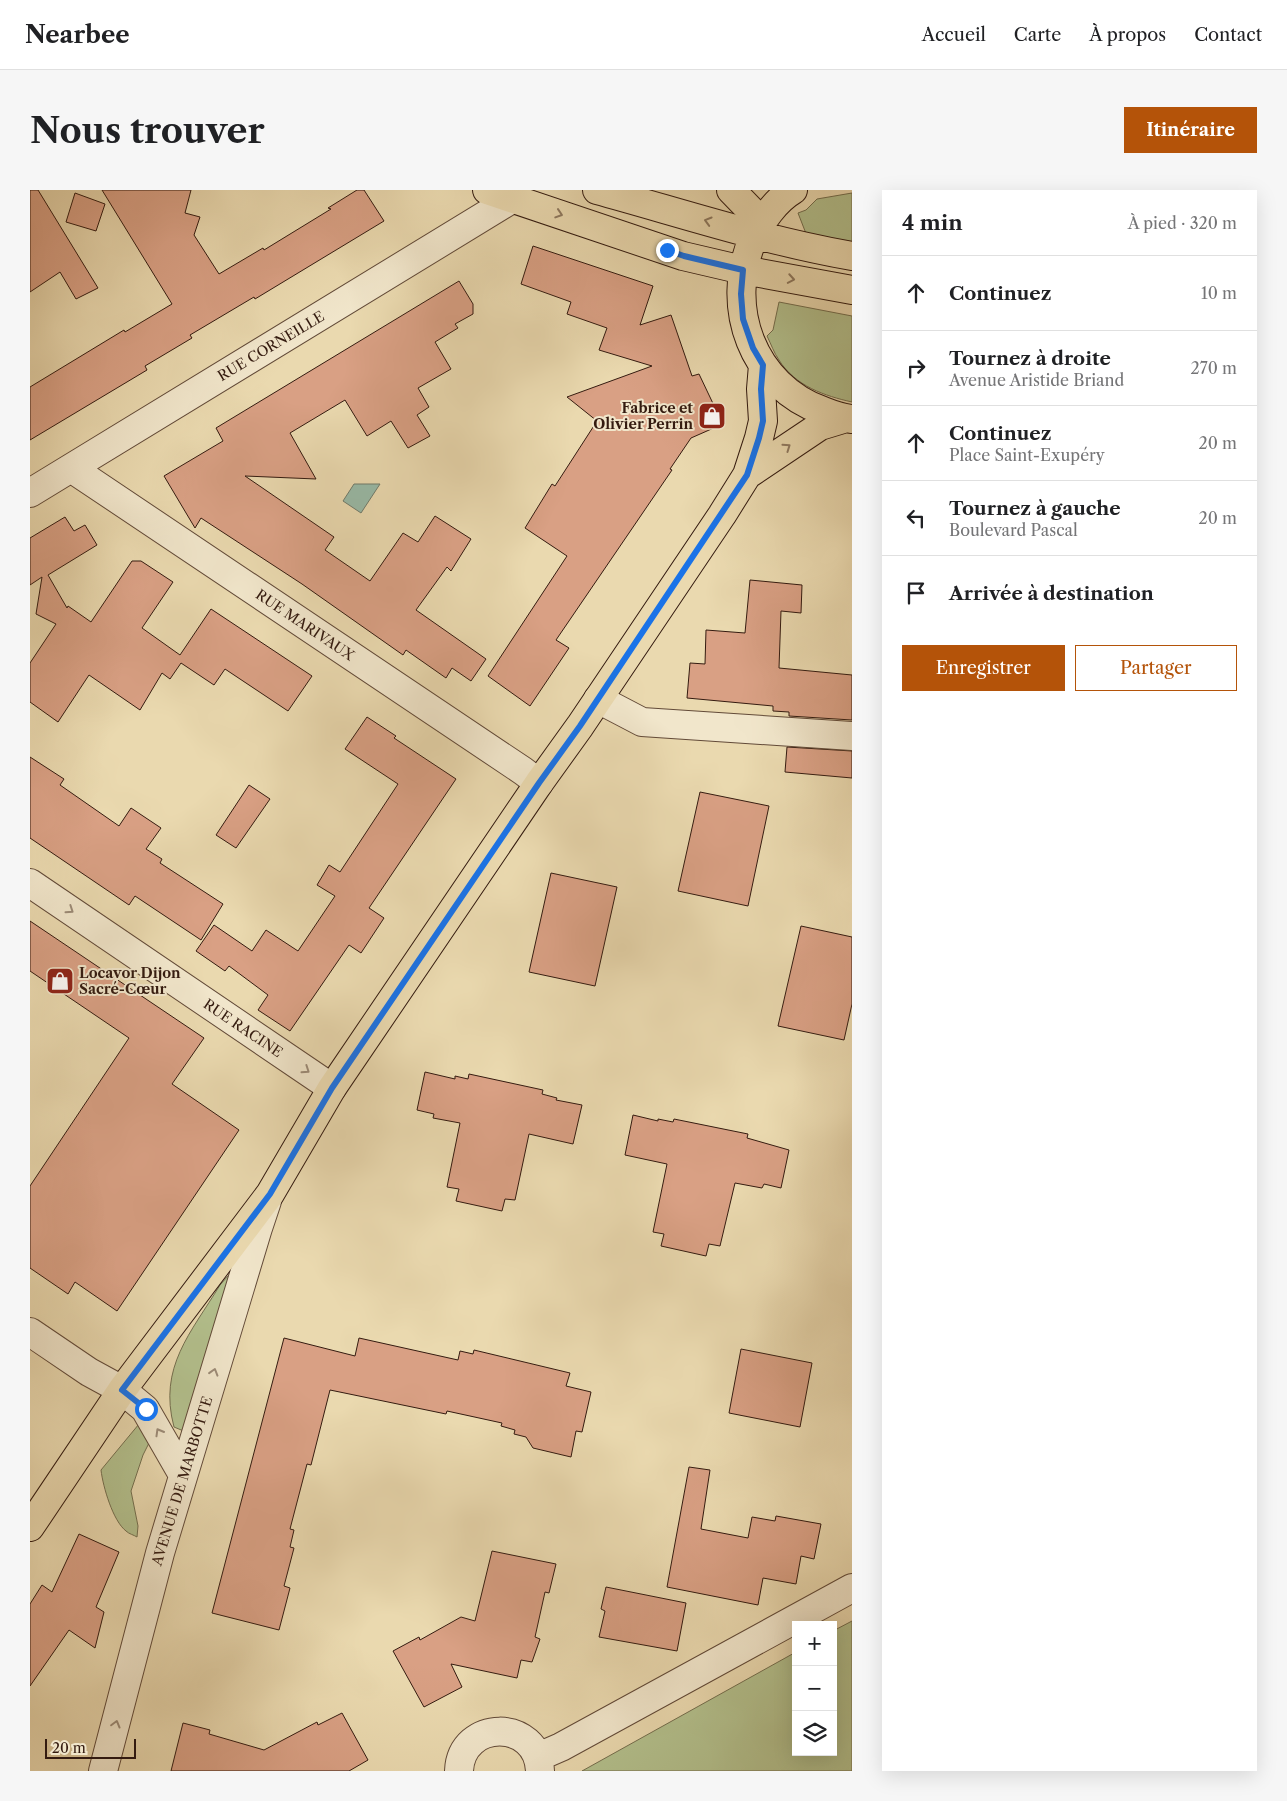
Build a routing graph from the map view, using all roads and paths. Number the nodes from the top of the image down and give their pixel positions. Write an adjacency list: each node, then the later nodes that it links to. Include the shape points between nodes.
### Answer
1 (487, 190): 5 (main road)
2 (597, 190): 6 (main road, one-way to 2)
3 (731, 190): 6 (main road)
4 (793, 190): 6 (main road)
5 (512, 199): 8 (main road, one-way to 8, via 684,256); 12 (street, RUE CORNEILLE)
6 (758, 228): 7 (main road, via 818,250); 8 (main road)
7 (852, 256)
8 (743, 270): 9 (main road, one-way to 9); 10 (main road, via 743,319)
9 (852, 290)
10 (763, 365): 11 (main road, via 791,395 807,406); 13 (main road, via 763,421)
11 (847, 419): 13 (main road, one-way to 11, via 820,426)
12 (71, 468): 14 (street, RUE CORNEILLE); 17 (street, RUE MARIVAUX)
13 (747, 475): 15 (main road)
14 (30, 493)
15 (598, 699): 16 (street, via 642,722); 17 (main road)
16 (852, 736)
17 (539, 783): 19 (main road)
18 (30, 883): 19 (street, RUE RACINE, one-way to 19)
19 (332, 1088): 20 (main road)
20 (270, 1194): 22 (main road); 23 (street, AVENUE DE MARBOTTE, one-way to 20)
21 (30, 1332): 22 (street)
22 (122, 1390): 23 (street, one-way to 22, via 146,1409); 24 (main road)
23 (183, 1475): 27 (street, AVENUE DE MARBOTTE, one-way to 23)
24 (30, 1527)
25 (852, 1588): 26 (street, via 561,1748)
26 (539, 1764): 28 (street, via 532,1746 522,1737 496,1731 473,1741 464,1751)
27 (103, 1771)
28 (459, 1771)

